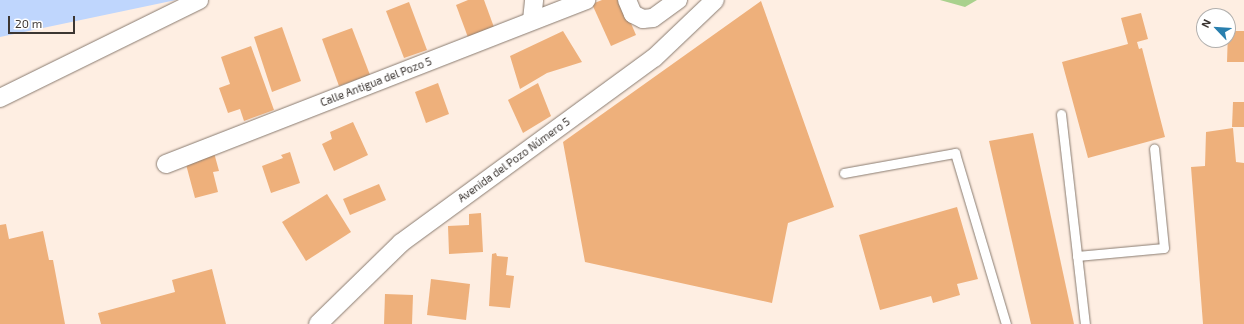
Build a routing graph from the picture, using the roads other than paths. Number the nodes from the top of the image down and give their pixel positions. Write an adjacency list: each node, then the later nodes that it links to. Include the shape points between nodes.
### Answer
1 (198, 0): 8 (street)
2 (534, 0): 7 (street)
3 (586, 0): 7 (street, Calle Antigua del Pozo 5)
4 (627, 0): 5 (street, via 633,14 643,19 653,18)
5 (678, 0)
6 (714, 0): 14 (street, Avenida del Pozo Número 5, via 654,58 401,243)
7 (532, 20): 11 (street, Calle Antigua del Pozo 5)
8 (0, 98)
9 (1060, 114): 13 (lane)
10 (1154, 148): 13 (lane, via 1164,248)
11 (166, 164)
12 (844, 173): 15 (lane, via 955,153)
13 (1077, 256): 16 (lane)
14 (318, 324)
15 (1006, 324)
16 (1085, 324)

